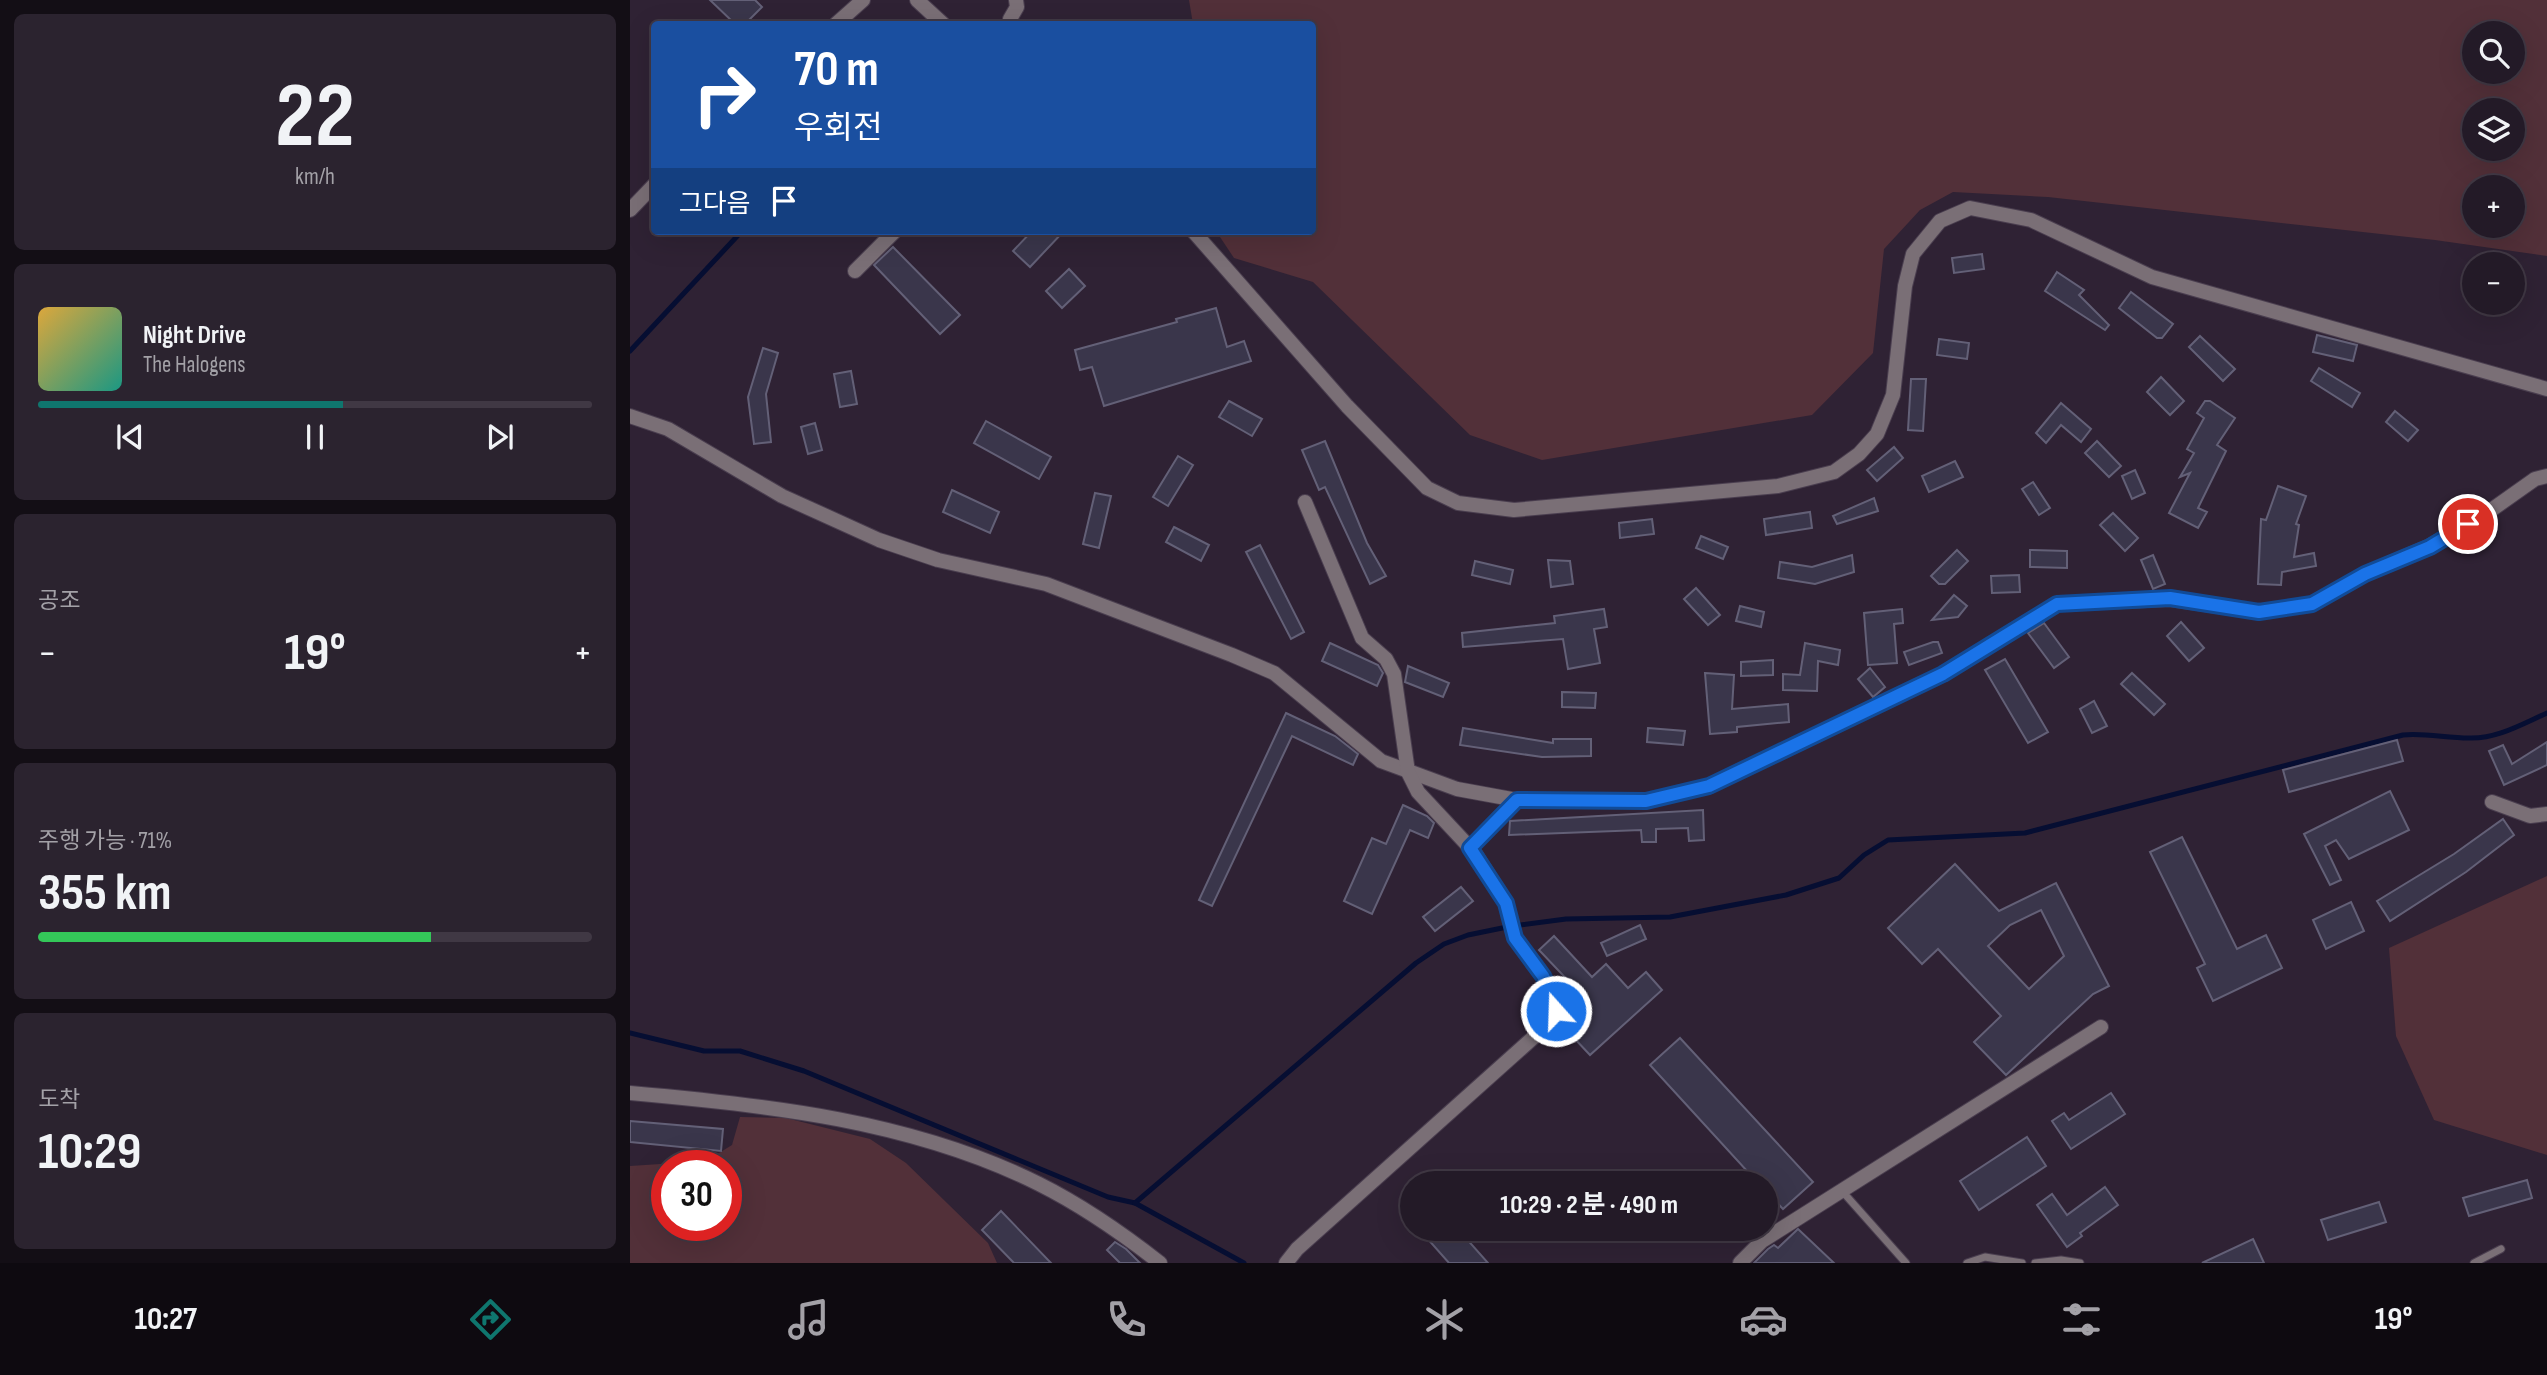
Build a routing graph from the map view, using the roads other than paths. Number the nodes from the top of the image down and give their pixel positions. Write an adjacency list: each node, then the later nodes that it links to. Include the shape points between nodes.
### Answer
1 (863, 0): 4 (street)
2 (917, 0): 5 (street)
3 (1016, 0): 6 (street)
4 (839, 21)
5 (940, 21)
6 (1011, 21)
7 (651, 188): 8 (street)
8 (630, 210)
9 (891, 235): 11 (street)
10 (1197, 235): 12 (street, via 1347,406 1427,488 1458,503 1514,510 1778,486 1834,472 1877,434 1893,395 1913,254 1940,221 1970,208 2031,220 2152,277)
11 (855, 271)
12 (2547, 389)
13 (630, 416): 16 (street, via 668,429 782,496 879,540 938,560 1046,584 1274,673 1381,761)
14 (2547, 476): 17 (street, via 2535,478 2430,547 2365,574 2312,604 2259,612 2170,598 2057,604 1943,674 1709,786 1646,801)
15 (1305, 502): 16 (street, via 1362,638 1386,659 1394,674)
16 (1408, 772): 17 (street, via 1457,789); 20 (street, via 1418,792)
17 (1517, 800): 20 (street)
18 (2492, 802): 19 (street, via 2530,816)
19 (2547, 814)
20 (1470, 848): 26 (street, via 1506,903 1515,938 1543,976 1556,1011 1544,1028)
21 (2101, 1027): 23 (street)
22 (630, 1093): 25 (street, via 839,1118 962,1151 1041,1185)
23 (1842, 1191): 27 (street, via 1762,1241); 28 (lane)
24 (2501, 1249): 33 (lane)
25 (1160, 1263)
26 (1286, 1263)
27 (1740, 1263)
28 (1906, 1263)
29 (1967, 1263): 30 (lane, via 1985,1258)
30 (2022, 1263)
31 (2035, 1263): 32 (lane)
32 (2080, 1263)
33 (2474, 1263)

